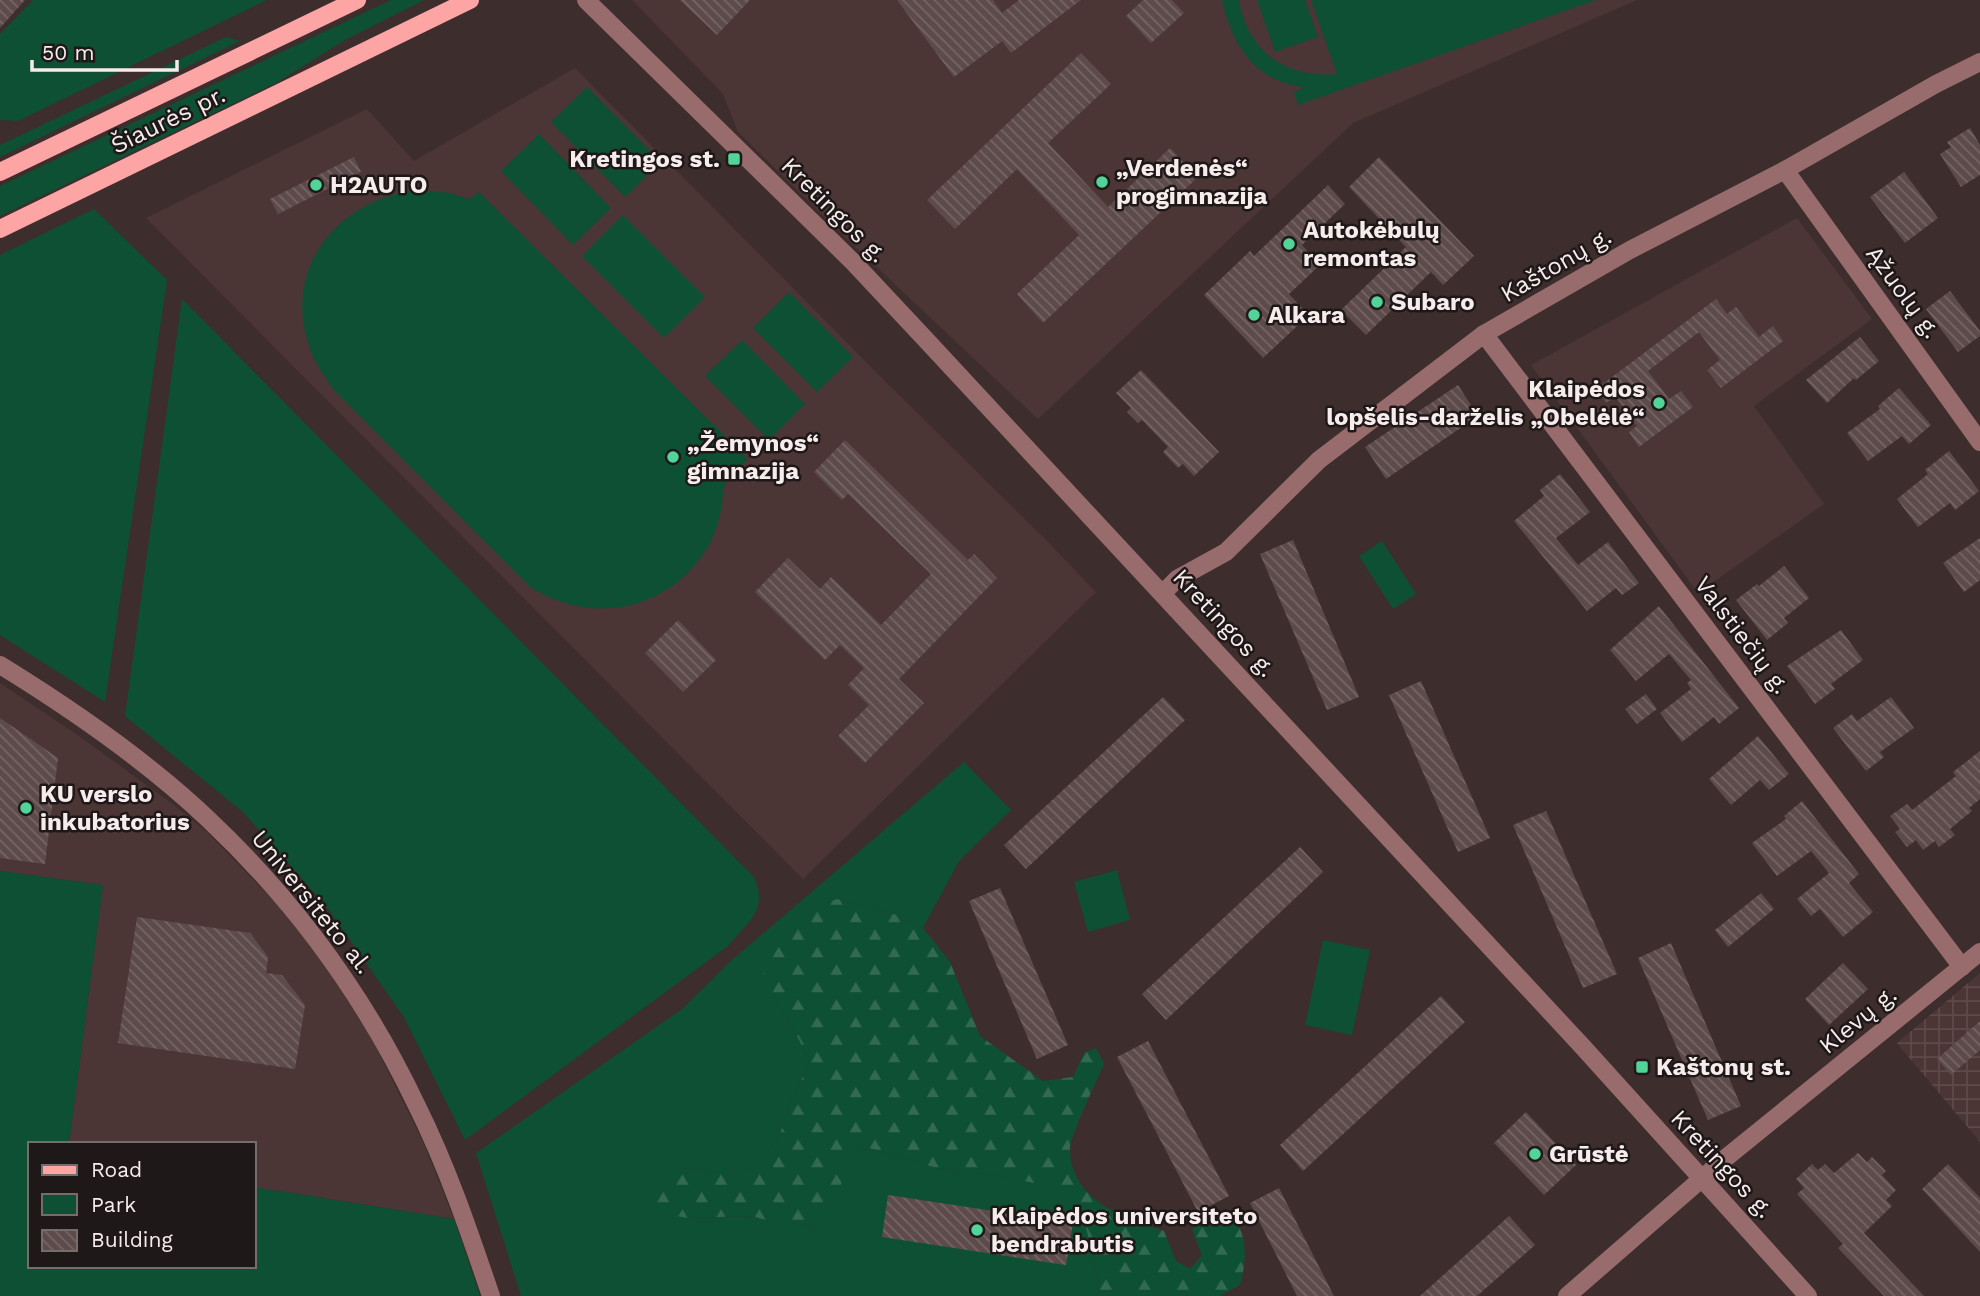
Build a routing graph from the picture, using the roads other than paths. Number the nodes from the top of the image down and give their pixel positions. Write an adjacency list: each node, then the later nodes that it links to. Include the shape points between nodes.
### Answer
1 (357, 0): 6 (main road, Šiaurės pr.)
2 (470, 0): 7 (main road, Šiaurės pr.)
3 (586, 0): 10 (street, Kretingos g., via 854,263)
4 (1980, 62): 5 (street, Kaštonų g.)
5 (1785, 170): 8 (street, Kaštonų g., via 1630,250); 9 (street, Ąžuolų g.)
6 (0, 172)
7 (0, 229)
8 (1484, 334): 10 (street, Kaštonų g., via 1319,460 1226,552 1177,579); 13 (street, Valstiečių g.)
9 (1980, 442)
10 (1163, 593): 14 (street, Kretingos g.)
11 (0, 665): 15 (street, Universiteto al., via 183,796 233,843 310,932 376,1027 416,1103 466,1220)
12 (1980, 952): 13 (street, Klevų g.)
13 (1962, 967): 14 (street, Klevų g.)
14 (1702, 1178): 16 (street, Klevų g.); 17 (street, Kretingos g.)
15 (491, 1296)
16 (1567, 1296)
17 (1808, 1296)

